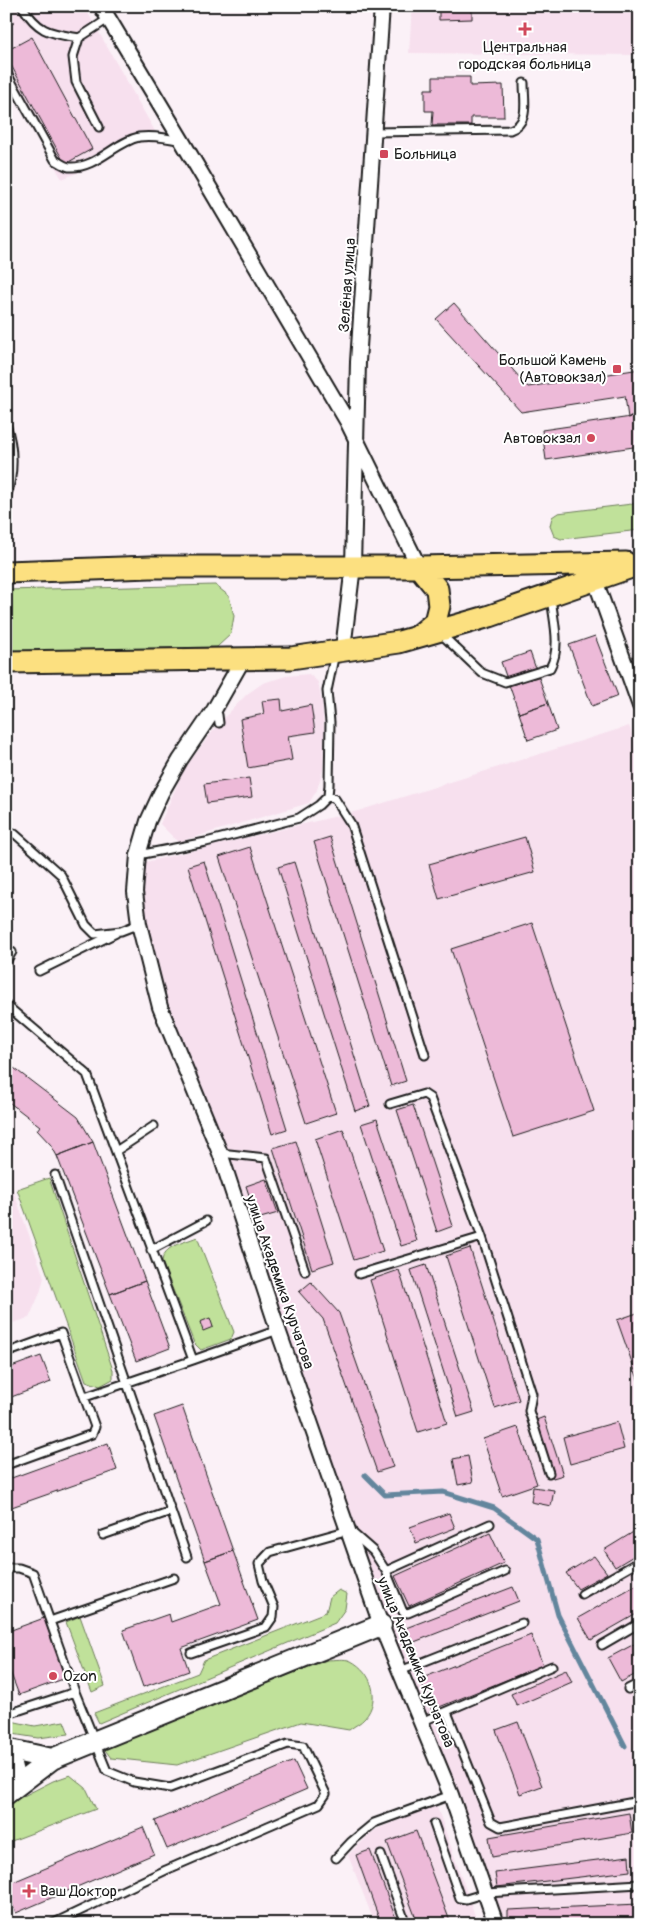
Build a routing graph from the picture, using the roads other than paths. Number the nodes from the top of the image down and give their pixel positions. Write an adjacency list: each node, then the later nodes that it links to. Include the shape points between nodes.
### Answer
1 (22, 6): 5 (lane, via 37,26 51,34)
2 (100, 6): 4 (street)
3 (382, 6): 9 (street, Зелёная улица)
4 (108, 19): 5 (lane); 10 (street)
5 (80, 38): 8 (lane, via 73,57 76,82)
6 (6, 72): 10 (lane, via 55,160 67,167 85,164 111,152 123,142 141,137)
7 (524, 83): 9 (lane, via 524,120 510,130)
8 (100, 127)
9 (373, 132): 12 (street, Зелёная улица)
10 (182, 141): 12 (street)
11 (6, 424): 13 (lane, via 12,453 10,487)
12 (356, 439): 15 (street, Зелёная улица); 16 (street)
13 (6, 498)
14 (640, 564): 16 (main road); 18 (main road)
15 (353, 566): 16 (main road); 17 (main road, via 151,566); 22 (street, Зелёная улица)
16 (419, 567): 21 (main road, via 437,589 439,606 435,622)
17 (6, 572)
18 (596, 580): 19 (main road); 25 (street)
19 (551, 596): 20 (main road); 20 (lane, via 556,649 550,668 505,682 482,673)
20 (438, 632): 21 (main road)
21 (417, 637): 22 (main road)
22 (339, 650): 23 (main road, via 291,658); 26 (lane, via 327,691 330,722)
23 (243, 659): 24 (main road); 28 (street, улица Академика Курчатова, via 217,717 180,760 161,793)
24 (6, 662)
25 (640, 706)
26 (328, 796): 28 (lane, via 299,818 206,842); 35 (lane, via 335,799 351,824)
27 (6, 832): 30 (lane, via 15,834 60,875 94,934)
28 (138, 855): 29 (street, улица Академика Курчатова, via 135,892)
29 (139, 924): 30 (lane); 39 (street, улица Академика Курчатова, via 160,1007)
30 (120, 931): 33 (lane)
31 (12, 952): 32 (lane)
32 (6, 962)
33 (39, 971)
34 (6, 1005): 38 (lane, via 87,1074)
35 (425, 1055)
36 (390, 1104): 42 (lane, via 424,1094 430,1098)
37 (154, 1126): 38 (lane)
38 (116, 1151): 43 (lane)
39 (220, 1153): 44 (lane, via 266,1158); 46 (street, улица Академика Курчатова)
40 (55, 1175): 49 (lane)
41 (206, 1221): 43 (lane)
42 (482, 1237): 45 (lane); 52 (lane, via 532,1394 529,1411)
43 (151, 1250): 48 (lane)
44 (305, 1271)
45 (359, 1274)
46 (278, 1330): 48 (lane); 55 (street, улица Академика Курчатова)
47 (6, 1352): 50 (lane, via 61,1333)
48 (193, 1360): 49 (lane)
49 (126, 1383): 50 (lane); 53 (lane)
50 (85, 1397): 51 (lane, via 96,1427 92,1434)
51 (6, 1465)
52 (549, 1473)
53 (171, 1511): 56 (lane); 57 (lane)
54 (490, 1524): 60 (lane)
55 (348, 1530): 60 (lane, via 373,1551); 67 (street, улица Академика Курчатова); 69 (lane, via 270,1552 259,1564 274,1607 273,1617 266,1627)
56 (103, 1535)
57 (187, 1557)
58 (640, 1561): 63 (lane)
59 (6, 1568): 64 (lane, via 33,1573)
60 (386, 1571): 61 (lane, via 403,1612 408,1614)
61 (505, 1571)
62 (174, 1578): 64 (lane)
63 (582, 1594)
64 (50, 1621): 74 (lane)
65 (522, 1623): 71 (lane)
66 (640, 1623): 68 (lane)
67 (381, 1625): 71 (street, улица Академика Курчатова); 78 (street)
68 (602, 1645)
69 (191, 1653)
70 (552, 1666): 75 (lane)
71 (400, 1671): 77 (street, улица Академика Курчатова)
72 (640, 1683): 73 (lane)
73 (628, 1689)
74 (75, 1692): 76 (lane); 78 (lane)
75 (446, 1712): 77 (lane); 84 (lane, via 491,1822 500,1827)
76 (8, 1714)
77 (421, 1722): 83 (street, улица Академика Курчатова)
78 (95, 1742): 81 (street); 90 (lane, via 107,1771 134,1782 170,1788 288,1744 302,1746 326,1794 319,1804 166,1870)
79 (6, 1748): 81 (street)
80 (6, 1754): 82 (street, via 12,1764 13,1776)
81 (52, 1759): 82 (street)
82 (6, 1793)
83 (451, 1795): 87 (lane, via 374,1823); 89 (street, улица Академика Курчатова)
84 (640, 1799)
85 (434, 1824): 89 (lane, via 460,1898)
86 (381, 1855): 91 (lane)
87 (336, 1858)
88 (640, 1884): 89 (lane)
89 (486, 1893): 92 (street, улица Академика Курчатова)
90 (52, 1924)
91 (406, 1924)
92 (496, 1924)

